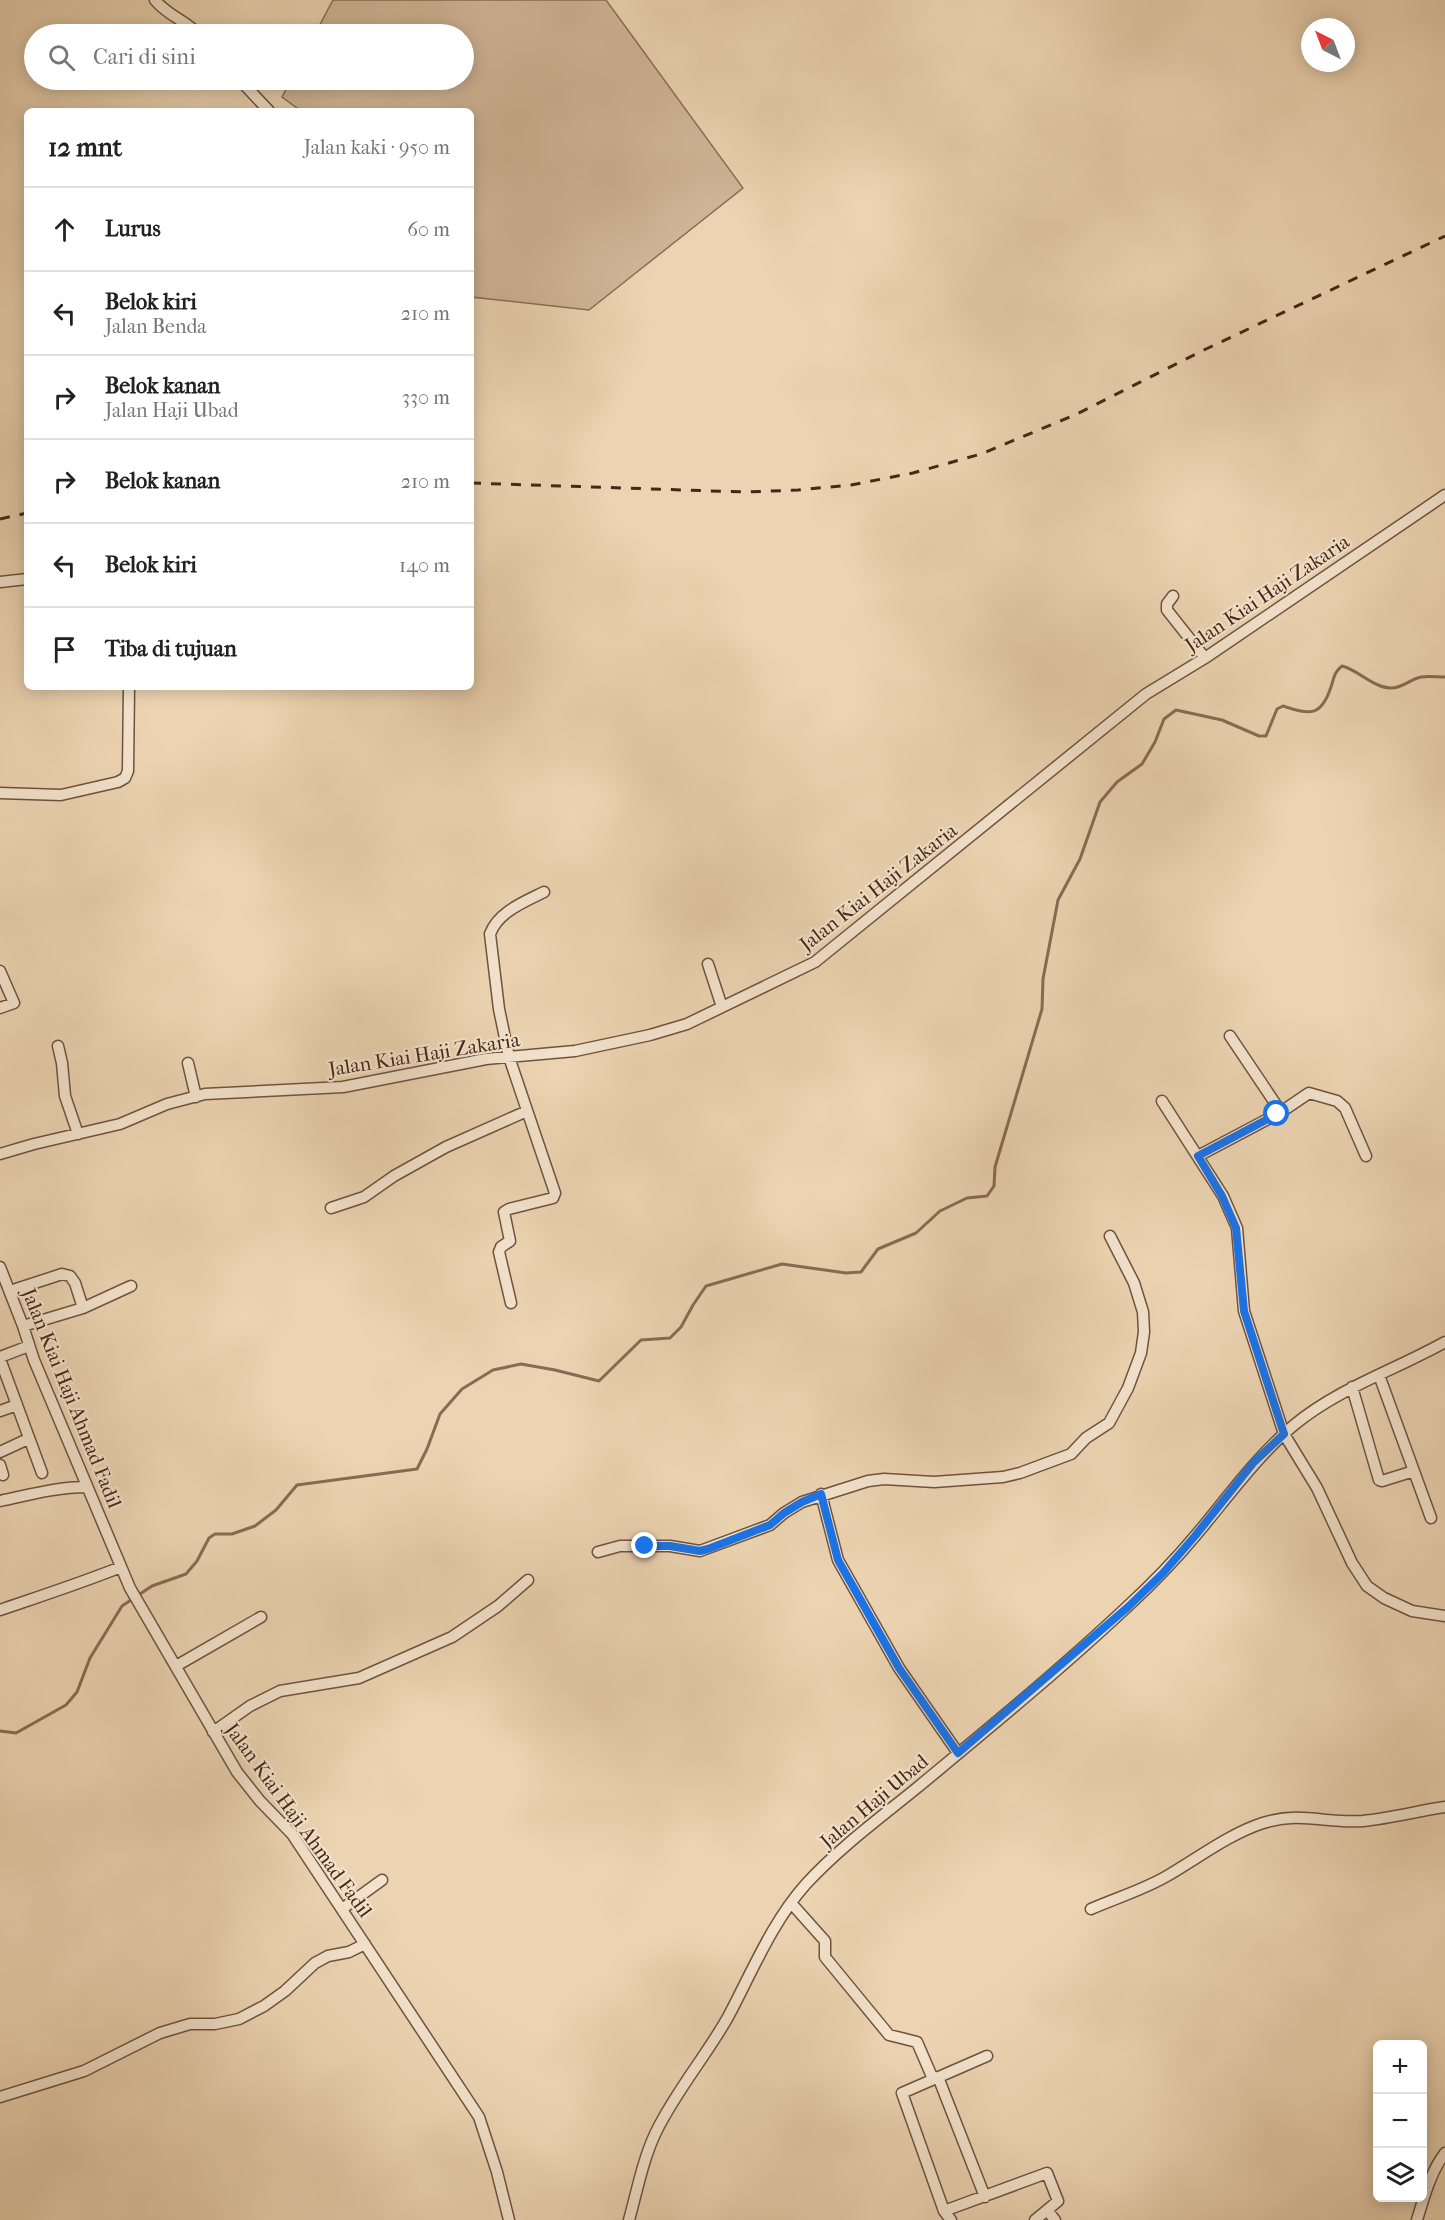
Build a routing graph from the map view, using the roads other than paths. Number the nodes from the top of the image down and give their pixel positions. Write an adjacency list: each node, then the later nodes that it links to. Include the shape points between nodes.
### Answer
1 (155, 0): 2 (street, via 165,12)
2 (187, 24)
3 (249, 90): 4 (street)
4 (266, 108)
5 (1445, 495): 9 (street, Jalan Kiai Haji Zakaria)
6 (24, 579): 7 (street)
7 (0, 582)
8 (1173, 596): 9 (street, via 1167,610)
9 (1205, 657): 15 (street, Jalan Kiai Haji Zakaria, via 1124,711 821,957)
10 (129, 690): 11 (street, via 125,778 62,795)
11 (0, 793)
12 (544, 892): 19 (street, via 494,923 490,934)
13 (708, 964): 15 (street)
14 (0, 971): 16 (street, via 14,1003)
15 (722, 1007): 19 (street, Jalan Kiai Haji Zakaria, via 687,1024 650,1035 575,1052)
16 (0, 1008)
17 (1230, 1036): 24 (street)
18 (58, 1046): 25 (street, via 70,1116)
19 (509, 1057): 21 (street, Jalan Kiai Haji Zakaria, via 344,1087); 23 (street)
20 (188, 1063): 21 (street)
21 (196, 1096): 25 (street, Jalan Kiai Haji Zakaria, via 120,1124)
22 (1162, 1101): 27 (street)
23 (526, 1111): 29 (street, via 446,1147 364,1197); 34 (street, via 555,1196 504,1212 510,1241 499,1252)
24 (1281, 1112): 27 (street); 28 (street, via 1313,1092 1340,1103)
25 (78, 1134): 26 (street, Jalan Kiai Haji Zakaria)
26 (0, 1154)
27 (1198, 1156): 44 (street, via 1236,1228 1244,1311)
28 (1366, 1156)
29 (331, 1208)
30 (1110, 1236): 50 (street, via 1134,1283 1143,1312 1144,1332 1128,1388 1109,1423 1071,1454 1020,1473 934,1482 877,1479)
31 (0, 1267): 33 (street, Jalan Kiai Haji Ahmad Fadil)
32 (131, 1286): 35 (street)
33 (10, 1291): 35 (street, via 66,1274 75,1283); 36 (street, Jalan Kiai Haji Ahmad Fadil)
34 (511, 1303)
35 (83, 1308): 36 (street)
36 (23, 1326): 38 (street, Jalan Kiai Haji Ahmad Fadil)
37 (1445, 1342): 40 (street, Jalan Haji Ubad)
38 (29, 1346): 39 (street); 49 (street, Jalan Kiai Haji Ahmad Fadil)
39 (0, 1358): 42 (street)
40 (1379, 1375): 41 (street, Jalan Haji Ubad); 47 (street)
41 (1352, 1387): 44 (street, Jalan Haji Ubad); 47 (street, via 1379,1480)
42 (17, 1405): 43 (street); 45 (street)
43 (0, 1411)
44 (1284, 1434): 57 (street, via 1317,1488 1360,1579 1384,1598 1412,1611); 61 (street, Jalan Haji Ubad, via 1254,1462 1163,1573)
45 (28, 1439): 46 (street); 48 (street)
46 (0, 1452)
47 (1414, 1471): 52 (street)
48 (42, 1473)
49 (87, 1487): 51 (street, via 65,1487); 54 (street, Jalan Kiai Haji Ahmad Fadil)
50 (821, 1494): 53 (street, via 802,1502 770,1525 700,1551 670,1546 620,1546); 61 (street, via 838,1560 899,1668)
51 (0, 1502)
52 (1431, 1518)
53 (598, 1552)
54 (121, 1567): 56 (street); 59 (street, Jalan Kiai Haji Ahmad Fadil)
55 (528, 1580): 60 (street, via 452,1637 359,1678 280,1692 250,1706)
56 (0, 1610)
57 (1445, 1616)
58 (261, 1617): 59 (street)
59 (176, 1666): 60 (street, Jalan Kiai Haji Ahmad Fadil)
60 (213, 1732): 66 (street, Jalan Kiai Haji Ahmad Fadil, via 237,1772 292,1834)
61 (958, 1753): 64 (street, Jalan Haji Ubad, via 853,1840)
62 (1445, 1807): 65 (street, via 1363,1821 1308,1817 1263,1823 1240,1832 1152,1884)
63 (382, 1880): 66 (street)
64 (792, 1904): 69 (street, via 825,1941 825,1957 889,2035 917,2042); 76 (street, Jalan Haji Ubad, via 772,1931 726,2020 656,2133)
65 (1091, 1908)
66 (342, 1909): 67 (street, Jalan Kiai Haji Ahmad Fadil)
67 (365, 1944): 70 (street, via 315,1963 285,1991 239,2019 190,2024 160,2033 84,2071); 75 (street, Jalan Kiai Haji Ahmad Fadil, via 478,2117)
68 (987, 2056): 69 (street)
69 (936, 2078): 72 (street); 74 (street, via 902,2093)
70 (0, 2097)
71 (1445, 2153): 79 (street, via 1429,2181)
72 (985, 2197): 73 (street, via 1047,2173 1058,2201); 74 (street)
73 (1047, 2210): 77 (street); 78 (street)
74 (947, 2215)
75 (509, 2220)
76 (629, 2220)
77 (1035, 2220)
78 (1055, 2220)
79 (1417, 2220)

